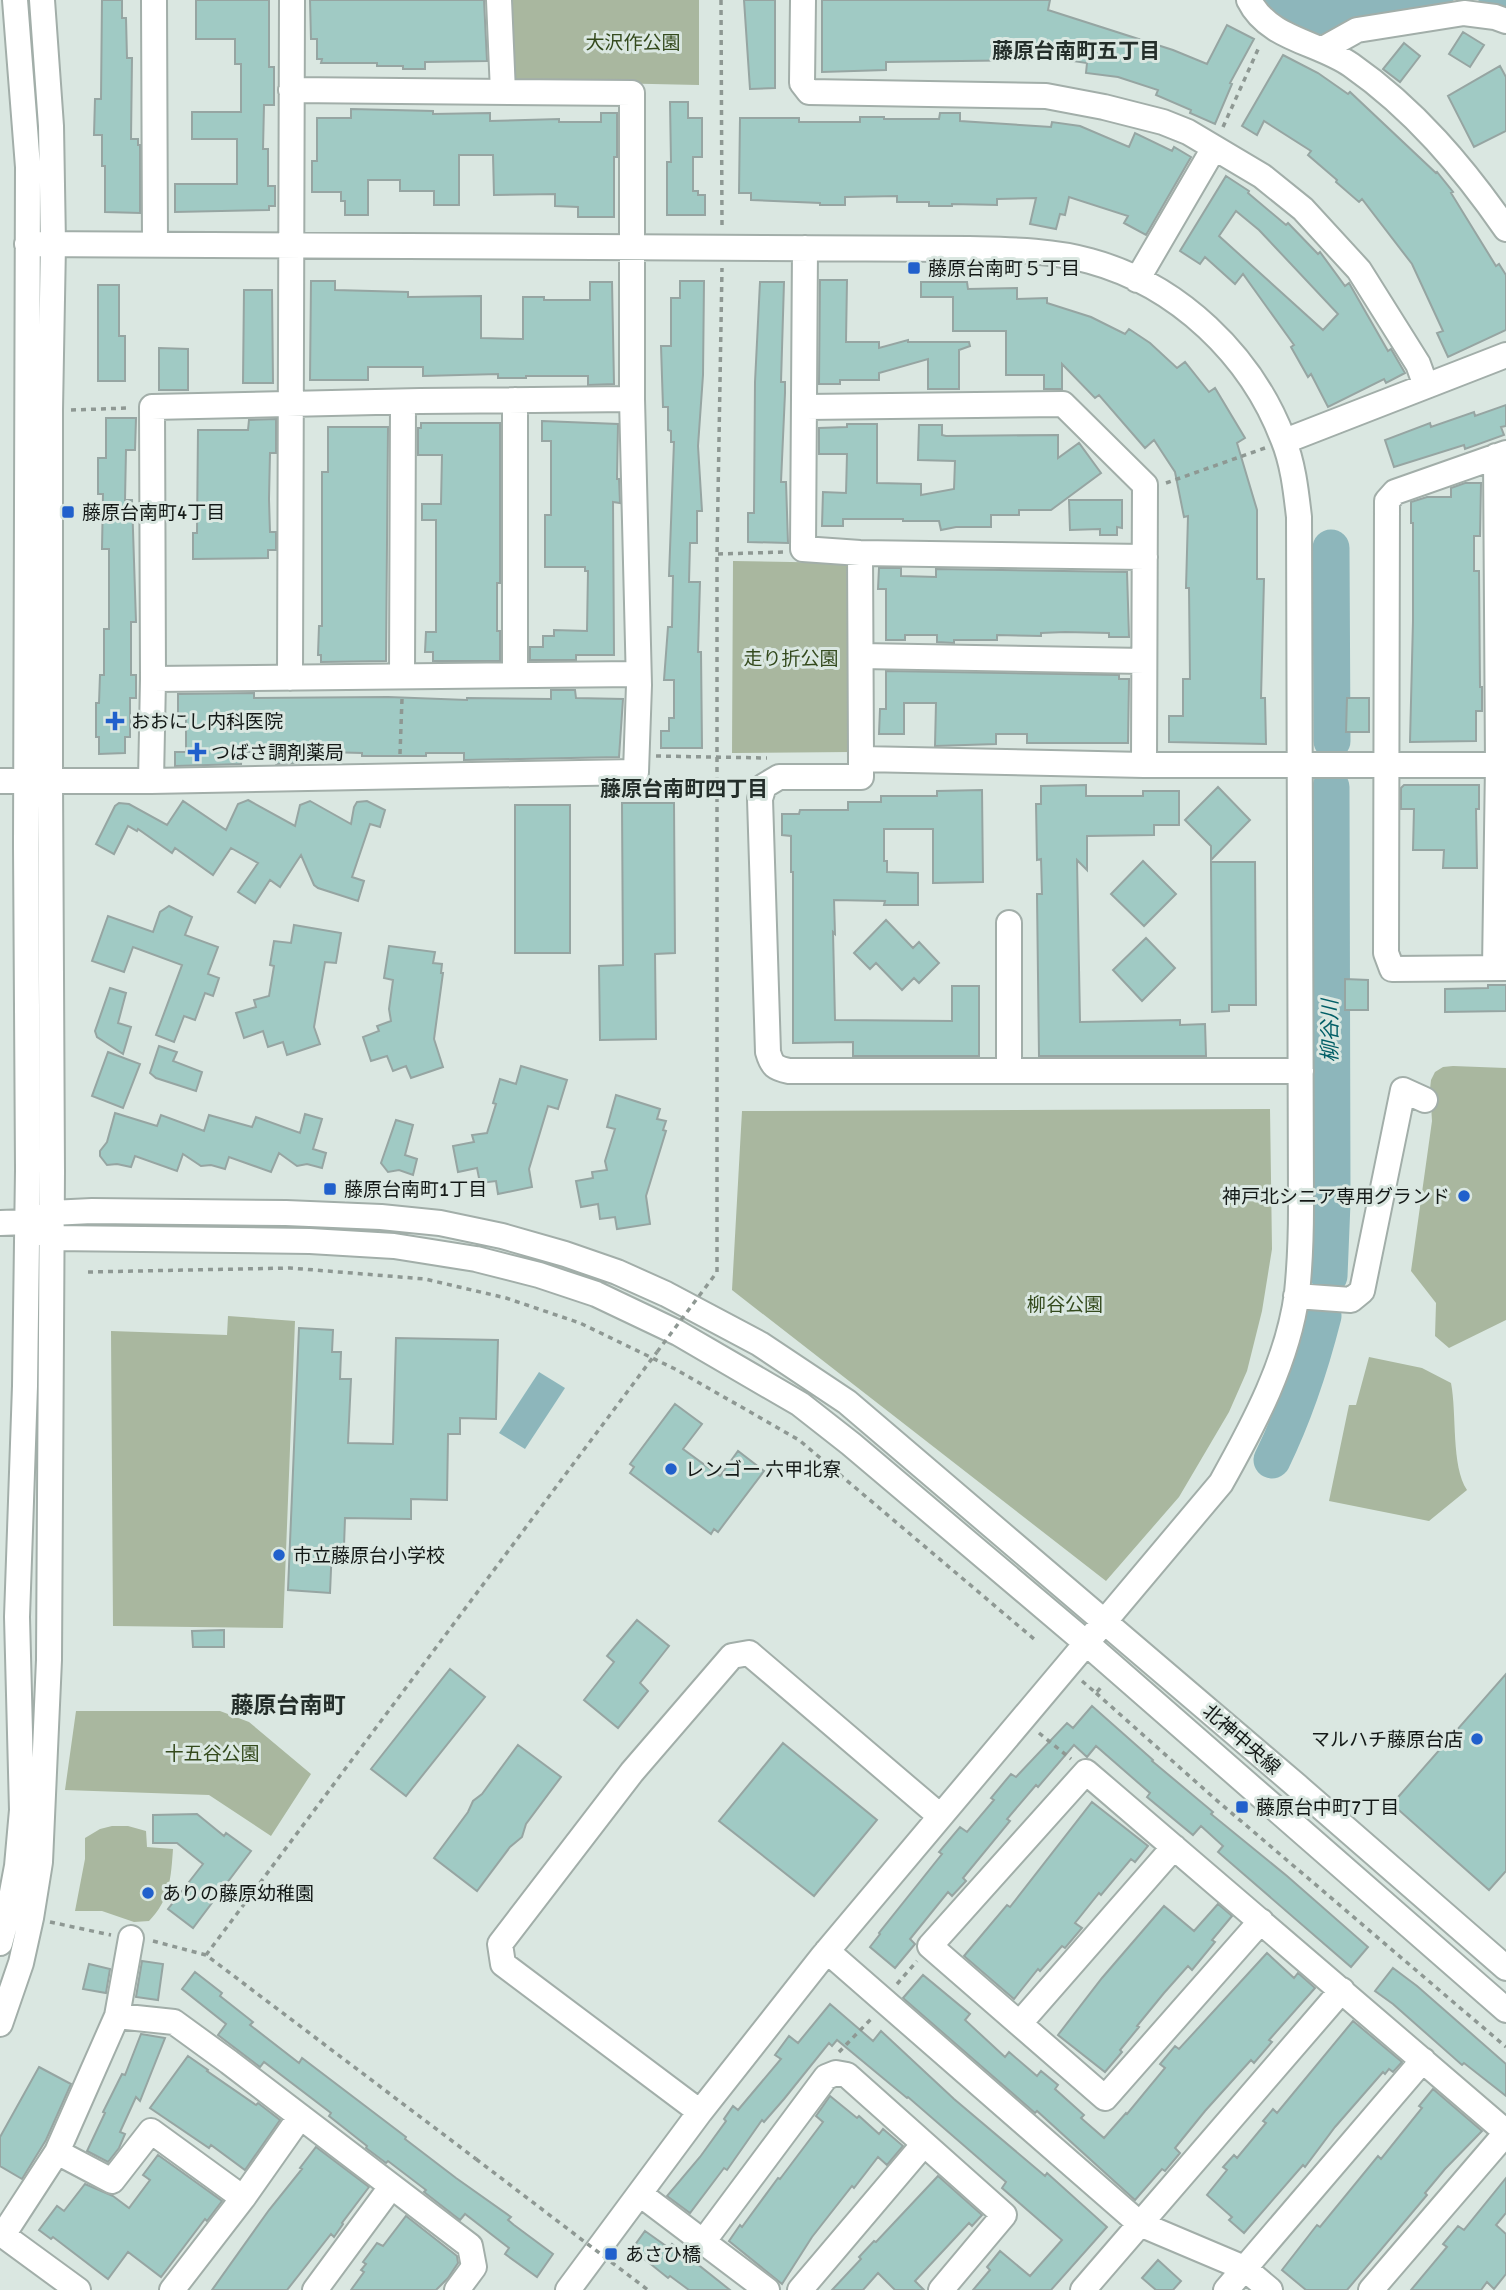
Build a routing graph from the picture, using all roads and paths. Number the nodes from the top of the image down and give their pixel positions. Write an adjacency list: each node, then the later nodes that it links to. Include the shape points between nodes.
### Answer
1 (15, 0): 16 (street, via 28,167)
2 (42, 0): 17 (street)
3 (154, 0): 18 (street)
4 (292, 0): 12 (street)
5 (499, 0): 13 (street)
6 (721, 0): 21 (path)
7 (803, 0): 14 (street, via 802,83 809,92 1046,96 1163,122)
8 (1249, 0): 10 (street)
9 (1506, 21): 11 (street, via 1464,13 1357,30)
10 (1269, 24): 11 (street); 14 (path)
11 (1323, 49): 15 (street, via 1351,65 1419,120)
12 (291, 90): 13 (street); 19 (street)
13 (503, 92): 20 (street, via 632,93)
14 (1214, 148): 23 (street); 25 (street, via 1262,176 1303,209 1359,270 1418,364)
15 (1506, 229)
16 (27, 244): 17 (street); 56 (street)
17 (53, 244): 18 (street); 32 (street)
18 (155, 244): 19 (street)
19 (291, 244): 20 (street); 29 (street)
20 (632, 247): 21 (street); 27 (street)
21 (722, 248): 22 (street); 38 (path)
22 (805, 248): 23 (street, via 1038,252 1091,261); 31 (street)
23 (1137, 280): 33 (street, via 1173,300 1228,347 1269,405)
24 (1506, 355): 25 (street)
25 (1426, 386): 33 (street)
26 (515, 400): 27 (street); 28 (street); 43 (street)
27 (632, 400): 42 (street)
28 (403, 402): 29 (street); 44 (street)
29 (289, 404): 30 (street); 45 (street)
30 (152, 407): 32 (path); 46 (street)
31 (806, 407): 35 (street, via 1063,404 1145,485); 36 (street)
32 (50, 410): 56 (street)
33 (1284, 441): 35 (path); 53 (street, via 1299,517)
34 (1501, 455): 52 (street); 54 (street, via 1395,492 1387,501)
35 (1145, 491): 39 (street)
36 (803, 549): 37 (street); 38 (path)
37 (860, 553): 39 (street); 40 (street)
38 (717, 554): 48 (path)
39 (1145, 557): 41 (street)
40 (861, 656): 41 (street); 50 (street)
41 (1144, 661): 51 (street)
42 (638, 674): 43 (street); 47 (street)
43 (515, 675): 44 (street)
44 (402, 676): 45 (street); 55 (path)
45 (290, 678): 46 (street)
46 (153, 679): 58 (street)
47 (636, 756): 48 (path); 55 (street, via 636,772)
48 (717, 757): 49 (path); 70 (path, bridge, via 717,1272)
49 (769, 758)
50 (860, 759): 51 (street); 61 (street, via 860,777 779,777 764,786 760,799 771,1063 789,1071)
51 (1144, 765): 53 (street)
52 (1502, 765): 54 (street); 60 (street)
53 (1300, 766): 54 (street); 62 (street)
54 (1388, 766): 60 (street, via 1386,953 1392,969)
55 (400, 776): 58 (street)
56 (38, 780): 57 (street); 58 (street); 64 (street); 65 (street)
57 (0, 781)
58 (151, 781)
59 (1009, 923): 61 (street)
60 (1501, 968)
61 (1009, 1071): 62 (street)
62 (1301, 1071): 69 (street, via 1301,1248)
63 (1425, 1100): 69 (street, via 1403,1090 1362,1291 1351,1300)
64 (51, 1213): 65 (street, 北神中央線); 67 (street); 71 (street, 北神中央線, via 286,1213 429,1222 502,1236 617,1272 760,1344 847,1402)
65 (27, 1222): 66 (street, 北神中央線); 67 (street); 84 (street, via 17,1617 22,1810 17,1866)
66 (0, 1223)
67 (52, 1238): 73 (street, via 394,1245 476,1259 596,1294 678,1333 800,1404); 81 (street, via 48,1660 40,1862)
68 (88, 1272): 70 (path, via 290,1268 425,1279 506,1298 580,1323)
69 (1296, 1296): 71 (street, via 1262,1406 1221,1483)
70 (653, 1357): 72 (path, via 799,1440); 87 (path)
71 (1104, 1621): 73 (street); 88 (street, 北神中央線)
72 (1034, 1639)
73 (1085, 1642): 79 (street); 91 (street)
74 (1077, 1677): 76 (path)
75 (1103, 1684): 76 (path)
76 (1096, 1693): 96 (path)
77 (1032, 1727): 78 (path)
78 (1086, 1772): 80 (street); 85 (street)
79 (940, 1816): 86 (street); 99 (street, via 749,1653 732,1656 632,1772 500,1944 503,1964)
80 (1174, 1847): 82 (street); 95 (street)
81 (31, 1917): 83 (path); 94 (street)
82 (1261, 1921): 90 (street); 95 (street, via 1105,2098)
83 (131, 1938): 87 (path); 93 (street)
84 (0, 1942)
85 (930, 1947): 89 (path); 95 (street)
86 (827, 1951): 99 (street); 107 (street)
87 (206, 1955): 116 (path, bridge)
88 (1506, 1968)
89 (894, 1987)
90 (1342, 1990): 97 (street); 107 (street)
91 (1506, 2010)
92 (874, 2015): 98 (path, via 836,2055)
93 (117, 2016): 100 (street, via 174,2022); 103 (street)
94 (0, 2024)
95 (1020, 2024)
96 (1506, 2047)
97 (1423, 2060): 101 (street); 110 (street)
98 (836, 2073): 102 (street, via 847,2076); 109 (street, via 826,2077)
99 (701, 2112): 105 (street)
100 (300, 2118): 104 (street); 106 (street)
101 (1506, 2133): 123 (street)
102 (923, 2145): 118 (street); 119 (street, via 1004,2215)
103 (57, 2152): 106 (street, via 113,2181 151,2131); 108 (street)
104 (391, 2187): 113 (street); 114 (street, via 470,2246 474,2267)
105 (640, 2194): 109 (street); 115 (street)
106 (243, 2198): 112 (street)
107 (1140, 2224): 110 (street); 120 (street)
108 (1, 2234): 111 (street)
109 (703, 2242): 117 (street)
110 (1244, 2269): 121 (street); 122 (street)
111 (78, 2290)
112 (172, 2290)
113 (315, 2290)
114 (457, 2290)
115 (568, 2290)
116 (648, 2290)
117 (767, 2290)
118 (800, 2290)
119 (941, 2290)
120 (1083, 2290)
121 (1226, 2290)
122 (1270, 2290)
123 (1371, 2290)

